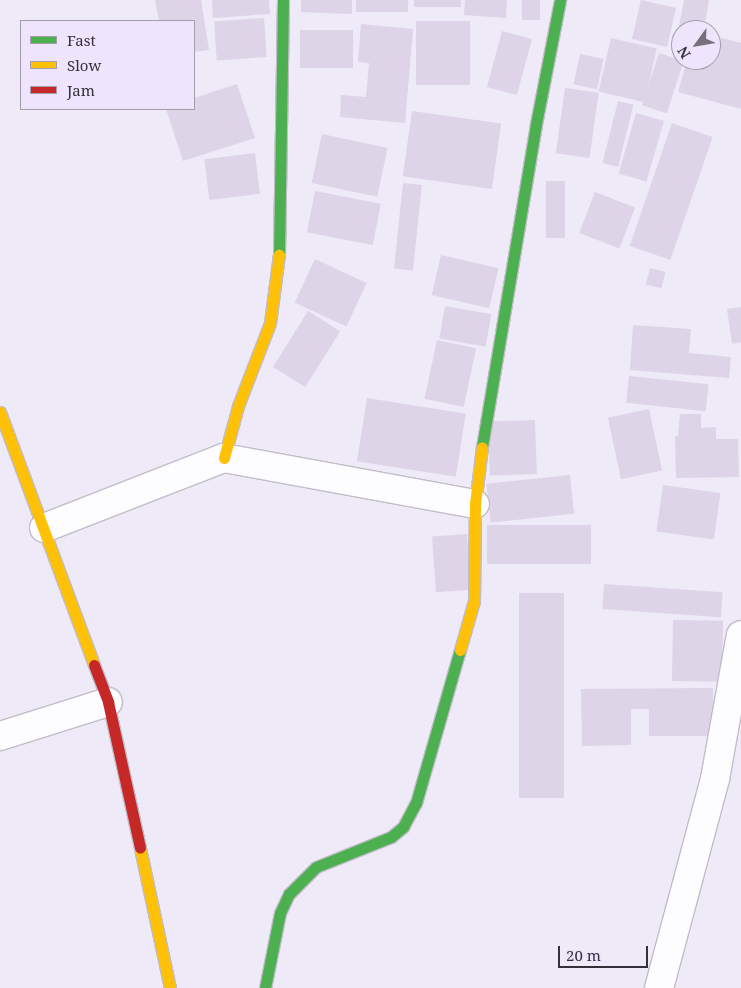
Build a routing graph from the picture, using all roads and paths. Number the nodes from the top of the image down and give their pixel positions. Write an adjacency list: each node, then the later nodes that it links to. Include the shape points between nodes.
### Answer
1 (282, 0): 4 (street, via 284,47 279,258 270,323 238,406)
2 (560, 0): 5 (street, via 489,401)
3 (0, 412): 6 (street)
4 (224, 458): 5 (street); 6 (street)
5 (475, 504): 11 (street, via 474,601 416,803 403,827 391,837 316,867 289,894 280,913)
6 (44, 528): 8 (street)
7 (741, 635): 12 (street, via 716,779)
8 (108, 702): 9 (street); 10 (street)
9 (0, 736)
10 (170, 988)
11 (265, 988)
12 (660, 988)

